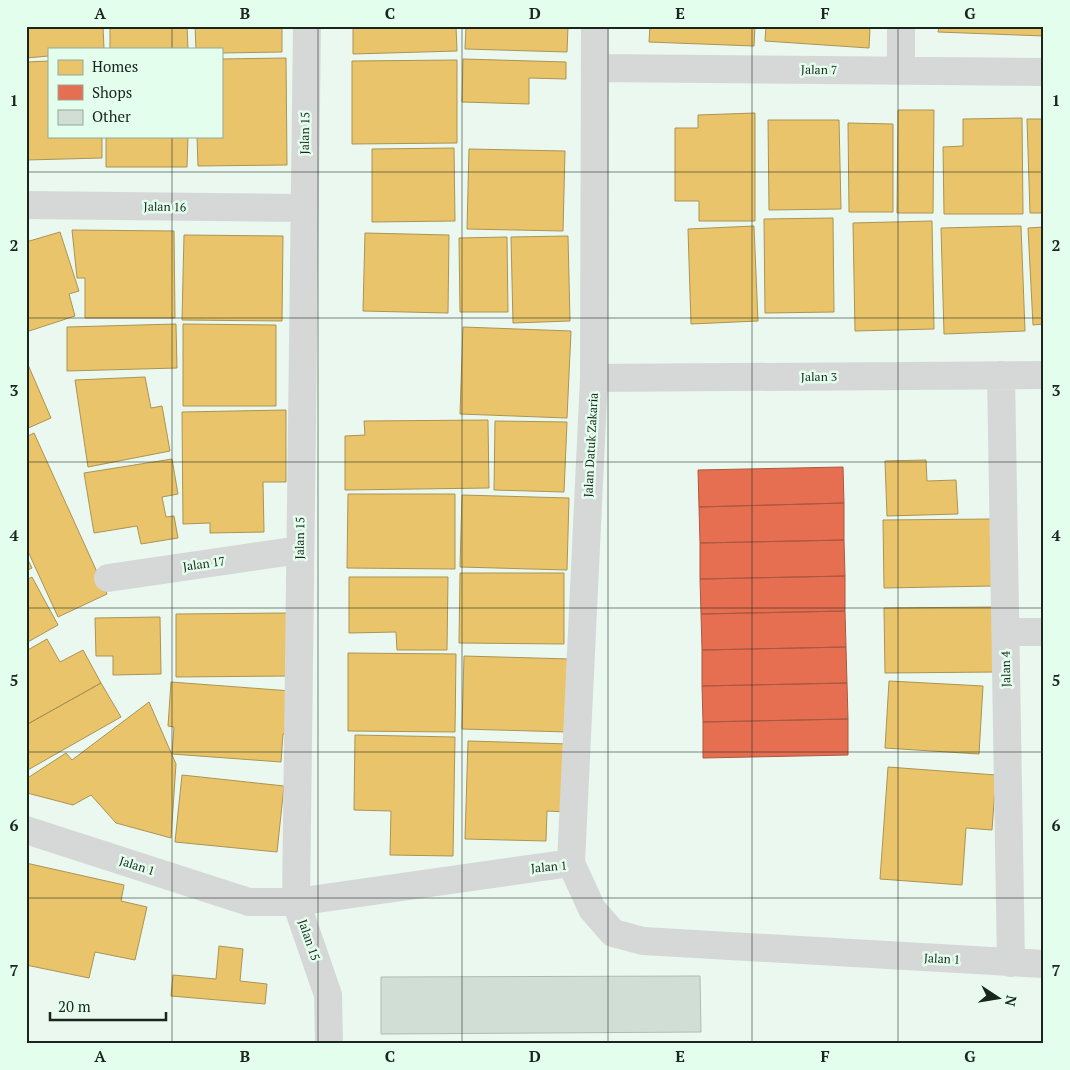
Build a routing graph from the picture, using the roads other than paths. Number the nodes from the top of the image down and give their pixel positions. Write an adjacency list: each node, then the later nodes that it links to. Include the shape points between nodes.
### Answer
1 (307, 26): 8 (street, Jalan 15)
2 (595, 26): 4 (street, Jalan Datuk Zakaria)
3 (901, 26): 5 (street)
4 (595, 68): 5 (street, Jalan 7); 11 (street, Jalan Datuk Zakaria)
5 (901, 70): 6 (street, Jalan 7)
6 (1044, 72)
7 (26, 205): 8 (street, Jalan 16)
8 (304, 208): 12 (street, Jalan 15)
9 (1001, 375): 10 (street, Jalan 3); 11 (street, Jalan 3); 14 (street, Jalan 4)
10 (1044, 375)
11 (594, 378): 17 (street, Jalan Datuk Zakaria)
12 (300, 550): 13 (street, Jalan 17); 18 (street, Jalan 15)
13 (108, 578)
14 (1006, 632): 15 (street); 19 (street, Jalan 4)
15 (1044, 632)
16 (26, 830): 18 (street, Jalan 1, via 249,902)
17 (571, 863): 18 (street, Jalan 1); 19 (street, Jalan 1, via 592,909 613,933 643,941)
18 (296, 902): 21 (street, Jalan 15, via 328,995)
19 (1012, 963): 20 (street, Jalan 1)
20 (1044, 964)
21 (329, 1044)

